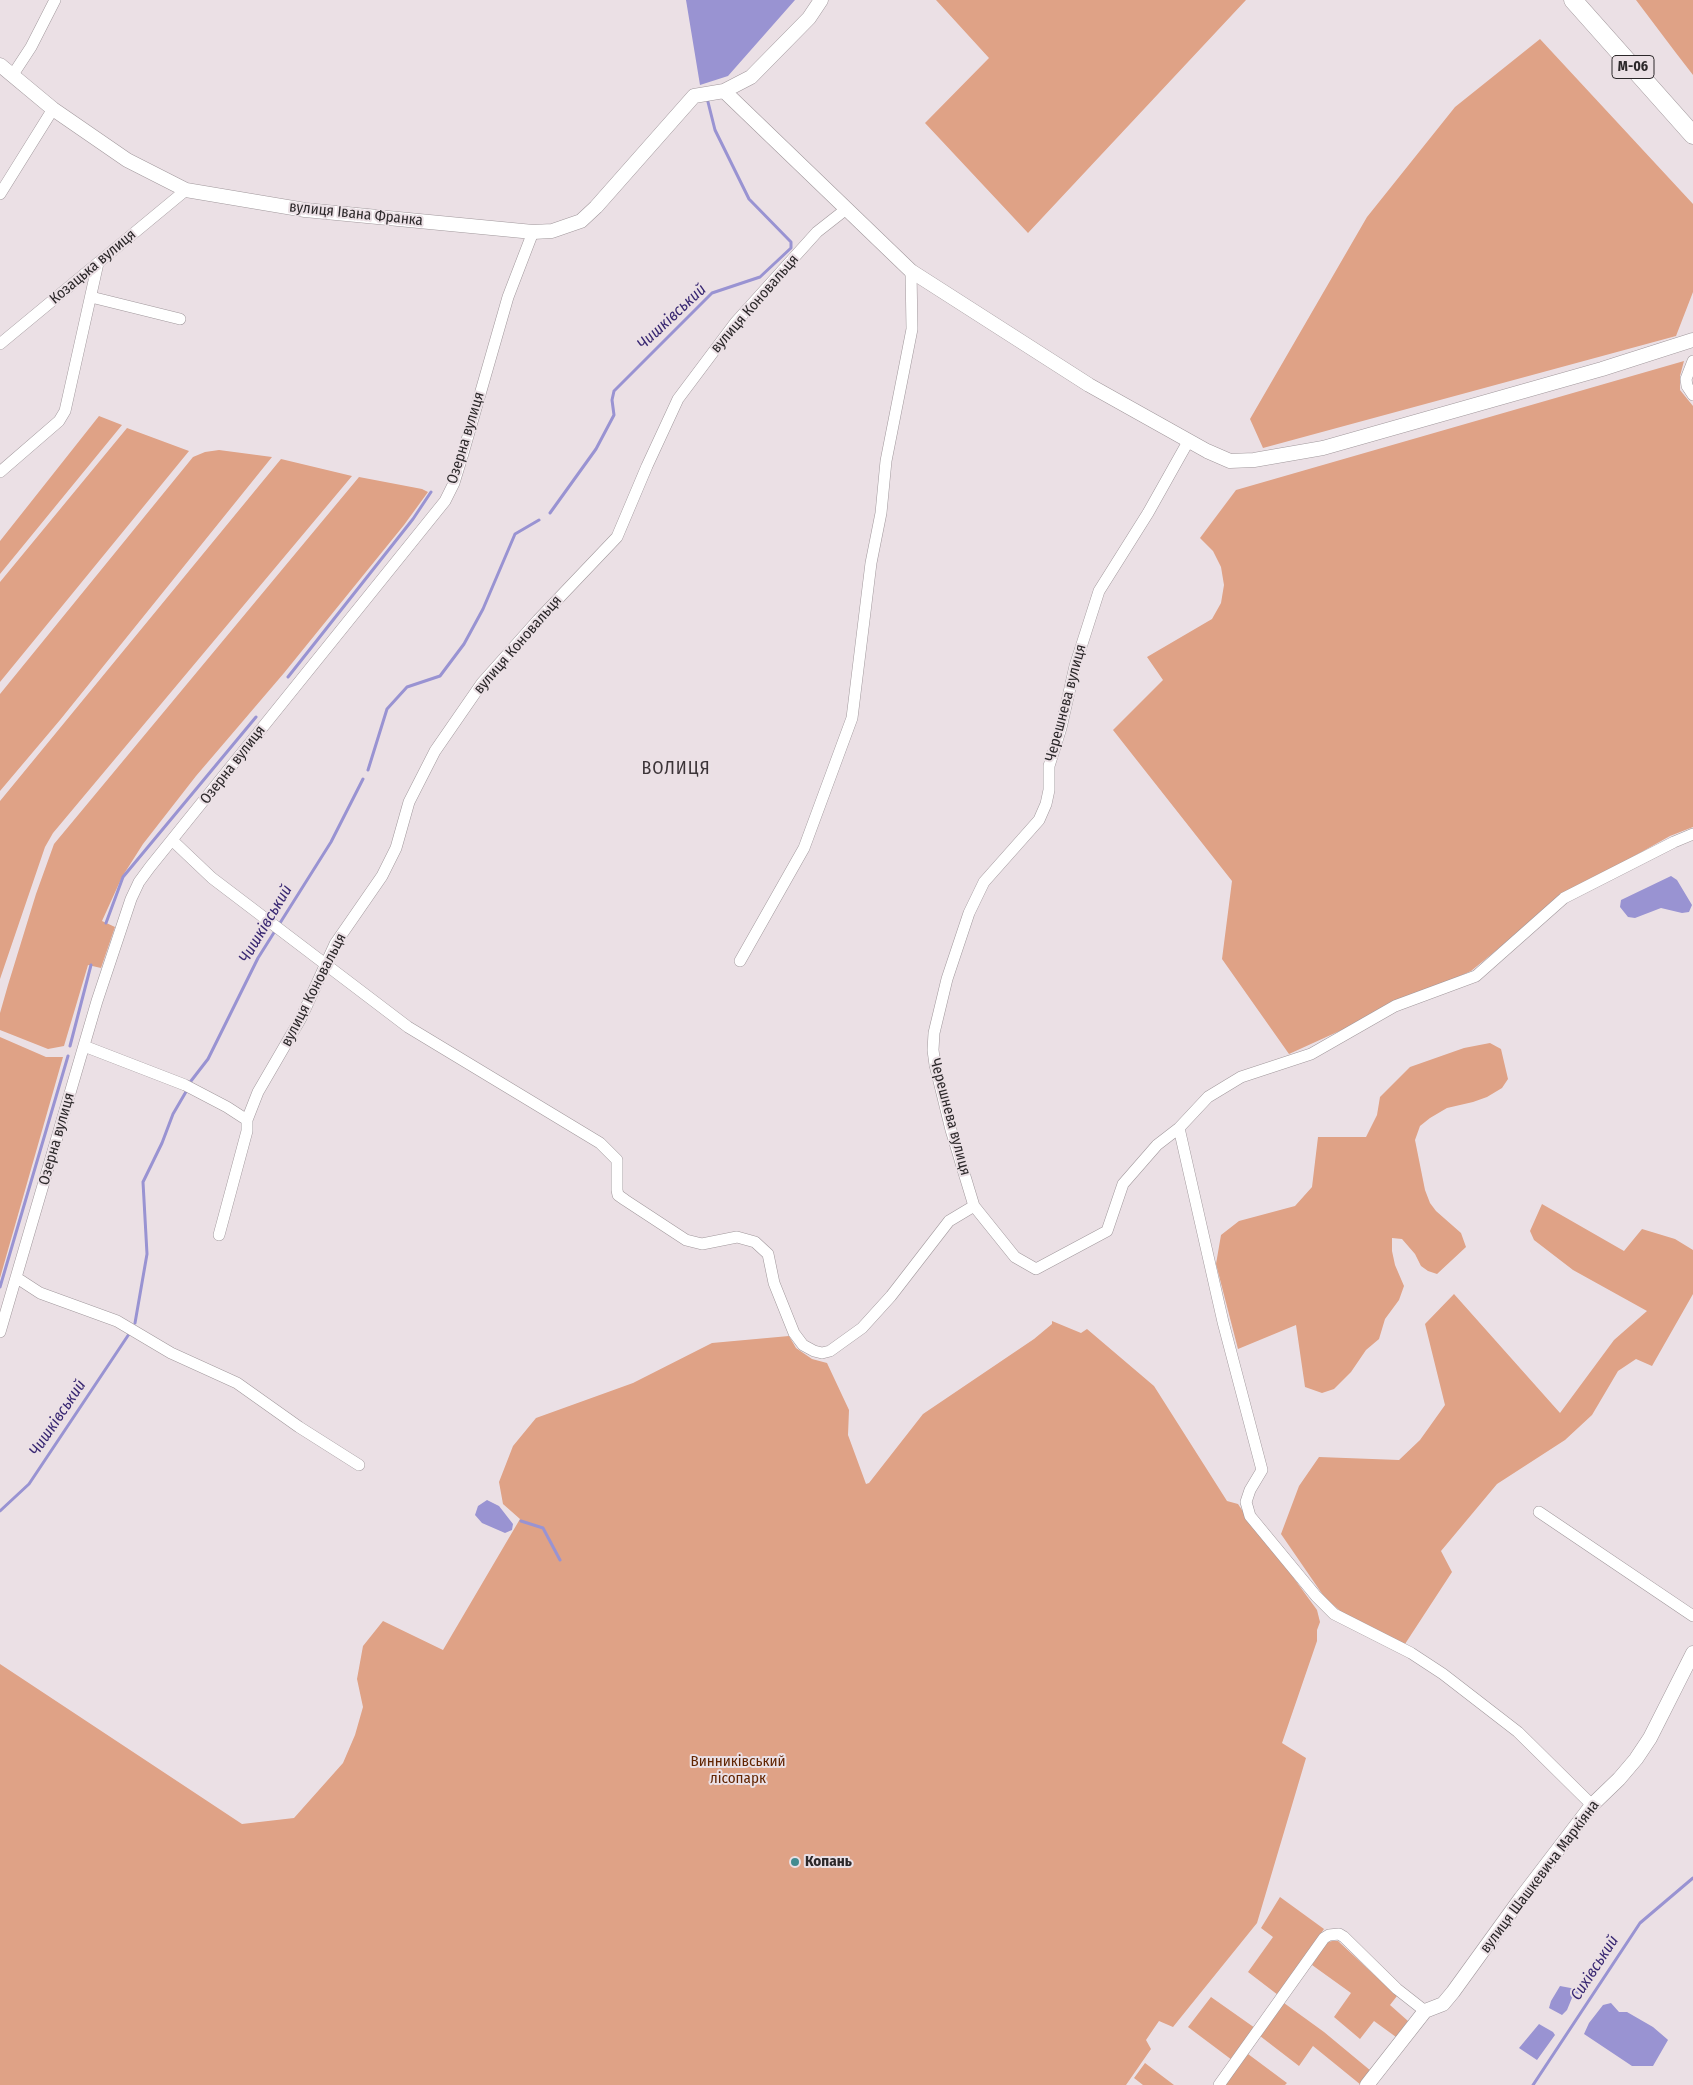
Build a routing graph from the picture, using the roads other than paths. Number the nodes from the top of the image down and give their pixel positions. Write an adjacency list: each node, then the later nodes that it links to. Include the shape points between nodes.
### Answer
1 (55, 0): 5 (street)
2 (821, 0): 6 (street, via 810,18 751,77)
3 (1573, 0): 8 (highway, М-06)
4 (0, 65): 5 (street, вулиця Івана Франка)
5 (12, 76): 7 (street, вулиця Івана Франка)
6 (721, 92): 11 (street); 12 (street, вулиця Івана Франка, via 698,95 581,221 562,229)
7 (53, 109): 9 (street, вулиця Івана Франка, via 127,160); 10 (street)
8 (1693, 135)
9 (186, 190): 12 (street, вулиця Івана Франка, via 305,210); 13 (street, Козацька вулиця)
10 (0, 194)
11 (845, 210): 14 (street); 26 (street, вулиця Коновальця, via 817,232 735,323 678,399 617,537 482,683 435,751 409,802 396,848 386,869)
12 (533, 232): 24 (street, Озерна вулиця, via 508,297 454,483 445,501)
13 (98, 263): 15 (street); 18 (street, Козацька вулиця)
14 (910, 271): 21 (street, via 1089,385); 25 (street, via 912,329 886,461 852,718 804,848)
15 (90, 297): 16 (street); 22 (street, via 65,411 59,421)
16 (180, 319)
17 (1693, 340): 21 (street, via 1323,448 1230,461)
18 (0, 344)
19 (1693, 362): 20 (street, via 1686,379)
20 (1693, 395)
21 (1189, 440): 30 (street, Черешнева вулиця, via 1099,591 1049,766 1046,804 1039,820 984,882 969,913 947,979 932,1050)
22 (0, 472)
23 (1693, 834): 29 (street, via 1564,898 1476,976 1395,1006 1311,1054 1241,1077 1208,1097)
24 (173, 841): 26 (street, via 212,878); 27 (street, Озерна вулиця, via 139,882 131,899)
25 (740, 961)
26 (324, 965): 28 (street, вулиця Коновальця, via 301,1018 258,1092); 30 (street, via 408,1027 600,1143 617,1160 618,1195 686,1240 702,1244 737,1238 755,1242 768,1254 776,1291 794,1333 803,1344 822,1354 830,1352 862,1328 891,1296 948,1221)
27 (84, 1046): 28 (street, via 185,1085); 32 (street, Озерна вулиця)
28 (247, 1120): 31 (street, вулиця Коновальця, via 247,1131)
29 (1179, 1128): 30 (street, Черешнева вулиця, via 1157,1145 1123,1184 1107,1231 1036,1269 1015,1257); 38 (street, via 1223,1322 1262,1470 1246,1502 1250,1516 1334,1614 1411,1653 1444,1674 1518,1732)
30 (974, 1206)
31 (219, 1235)
32 (17, 1278): 33 (street, Озерна вулиця); 34 (street, via 40,1293 117,1321 171,1353 236,1383)
33 (0, 1332)
34 (360, 1465)
35 (1539, 1512): 36 (street)
36 (1693, 1616)
37 (1693, 1653): 38 (street, вулиця Шашкевича Маркіяна, via 1650,1738 1619,1779)
38 (1592, 1805): 39 (street, вулиця Шашкевича Маркіяна, via 1453,1992 1443,2004)
39 (1425, 2011): 40 (street, via 1344,1937 1329,1934); 41 (street, вулиця Шашкевича Маркіяна)
40 (1219, 2085)
41 (1367, 2085)

